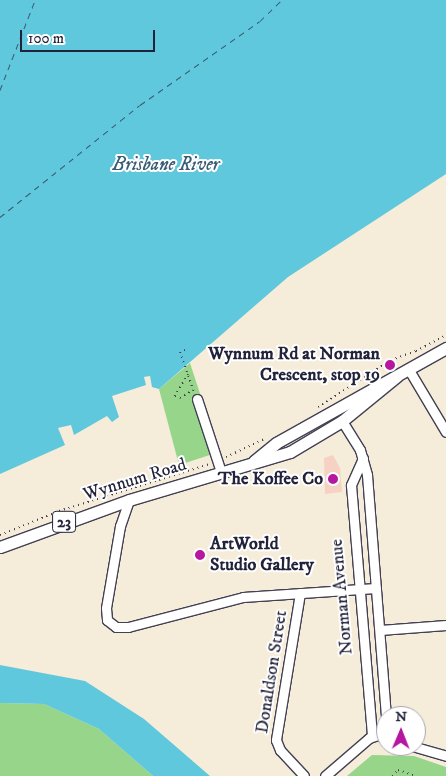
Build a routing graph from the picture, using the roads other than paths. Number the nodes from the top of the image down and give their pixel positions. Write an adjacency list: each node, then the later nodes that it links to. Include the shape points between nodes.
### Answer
1 (446, 348): 2 (main road, Wynnum Road / 23)
2 (409, 370): 3 (main road, Wynnum Road / 23); 7 (street)
3 (396, 377): 5 (main road, Wynnum Road / 23); 6 (main road, Wynnum Road / 23)
4 (198, 400): 10 (street)
5 (335, 409): 6 (main road, Norman Avenue); 9 (main road, Wynnum Road / 23, via 276,443)
6 (342, 421): 8 (street, Norman Avenue); 9 (main road, Wynnum Road / 23, via 290,452)
7 (446, 432)
8 (363, 458): 13 (street, Norman Avenue, via 351,481); 14 (street, Norman Avenue)
9 (254, 461): 10 (main road, Wynnum Road / 23)
10 (219, 467): 11 (main road, Wynnum Road / 23)
11 (129, 500): 12 (main road, Wynnum Road / 23); 15 (street, via 120,526 106,611 108,621 116,627 126,628 228,600)
12 (0, 547)
13 (359, 588): 14 (street); 15 (street); 20 (street, Norman Avenue)
14 (376, 588): 17 (street, Norman Avenue)
15 (300, 593): 23 (street, Donaldson Street, via 276,740 280,750)
16 (446, 625): 17 (street)
17 (380, 630): 18 (street, Norman Avenue)
18 (385, 706)
19 (376, 735): 20 (street)
20 (372, 736): 24 (street)
21 (426, 750): 22 (street)
22 (446, 756)
23 (304, 776)
24 (325, 776)

